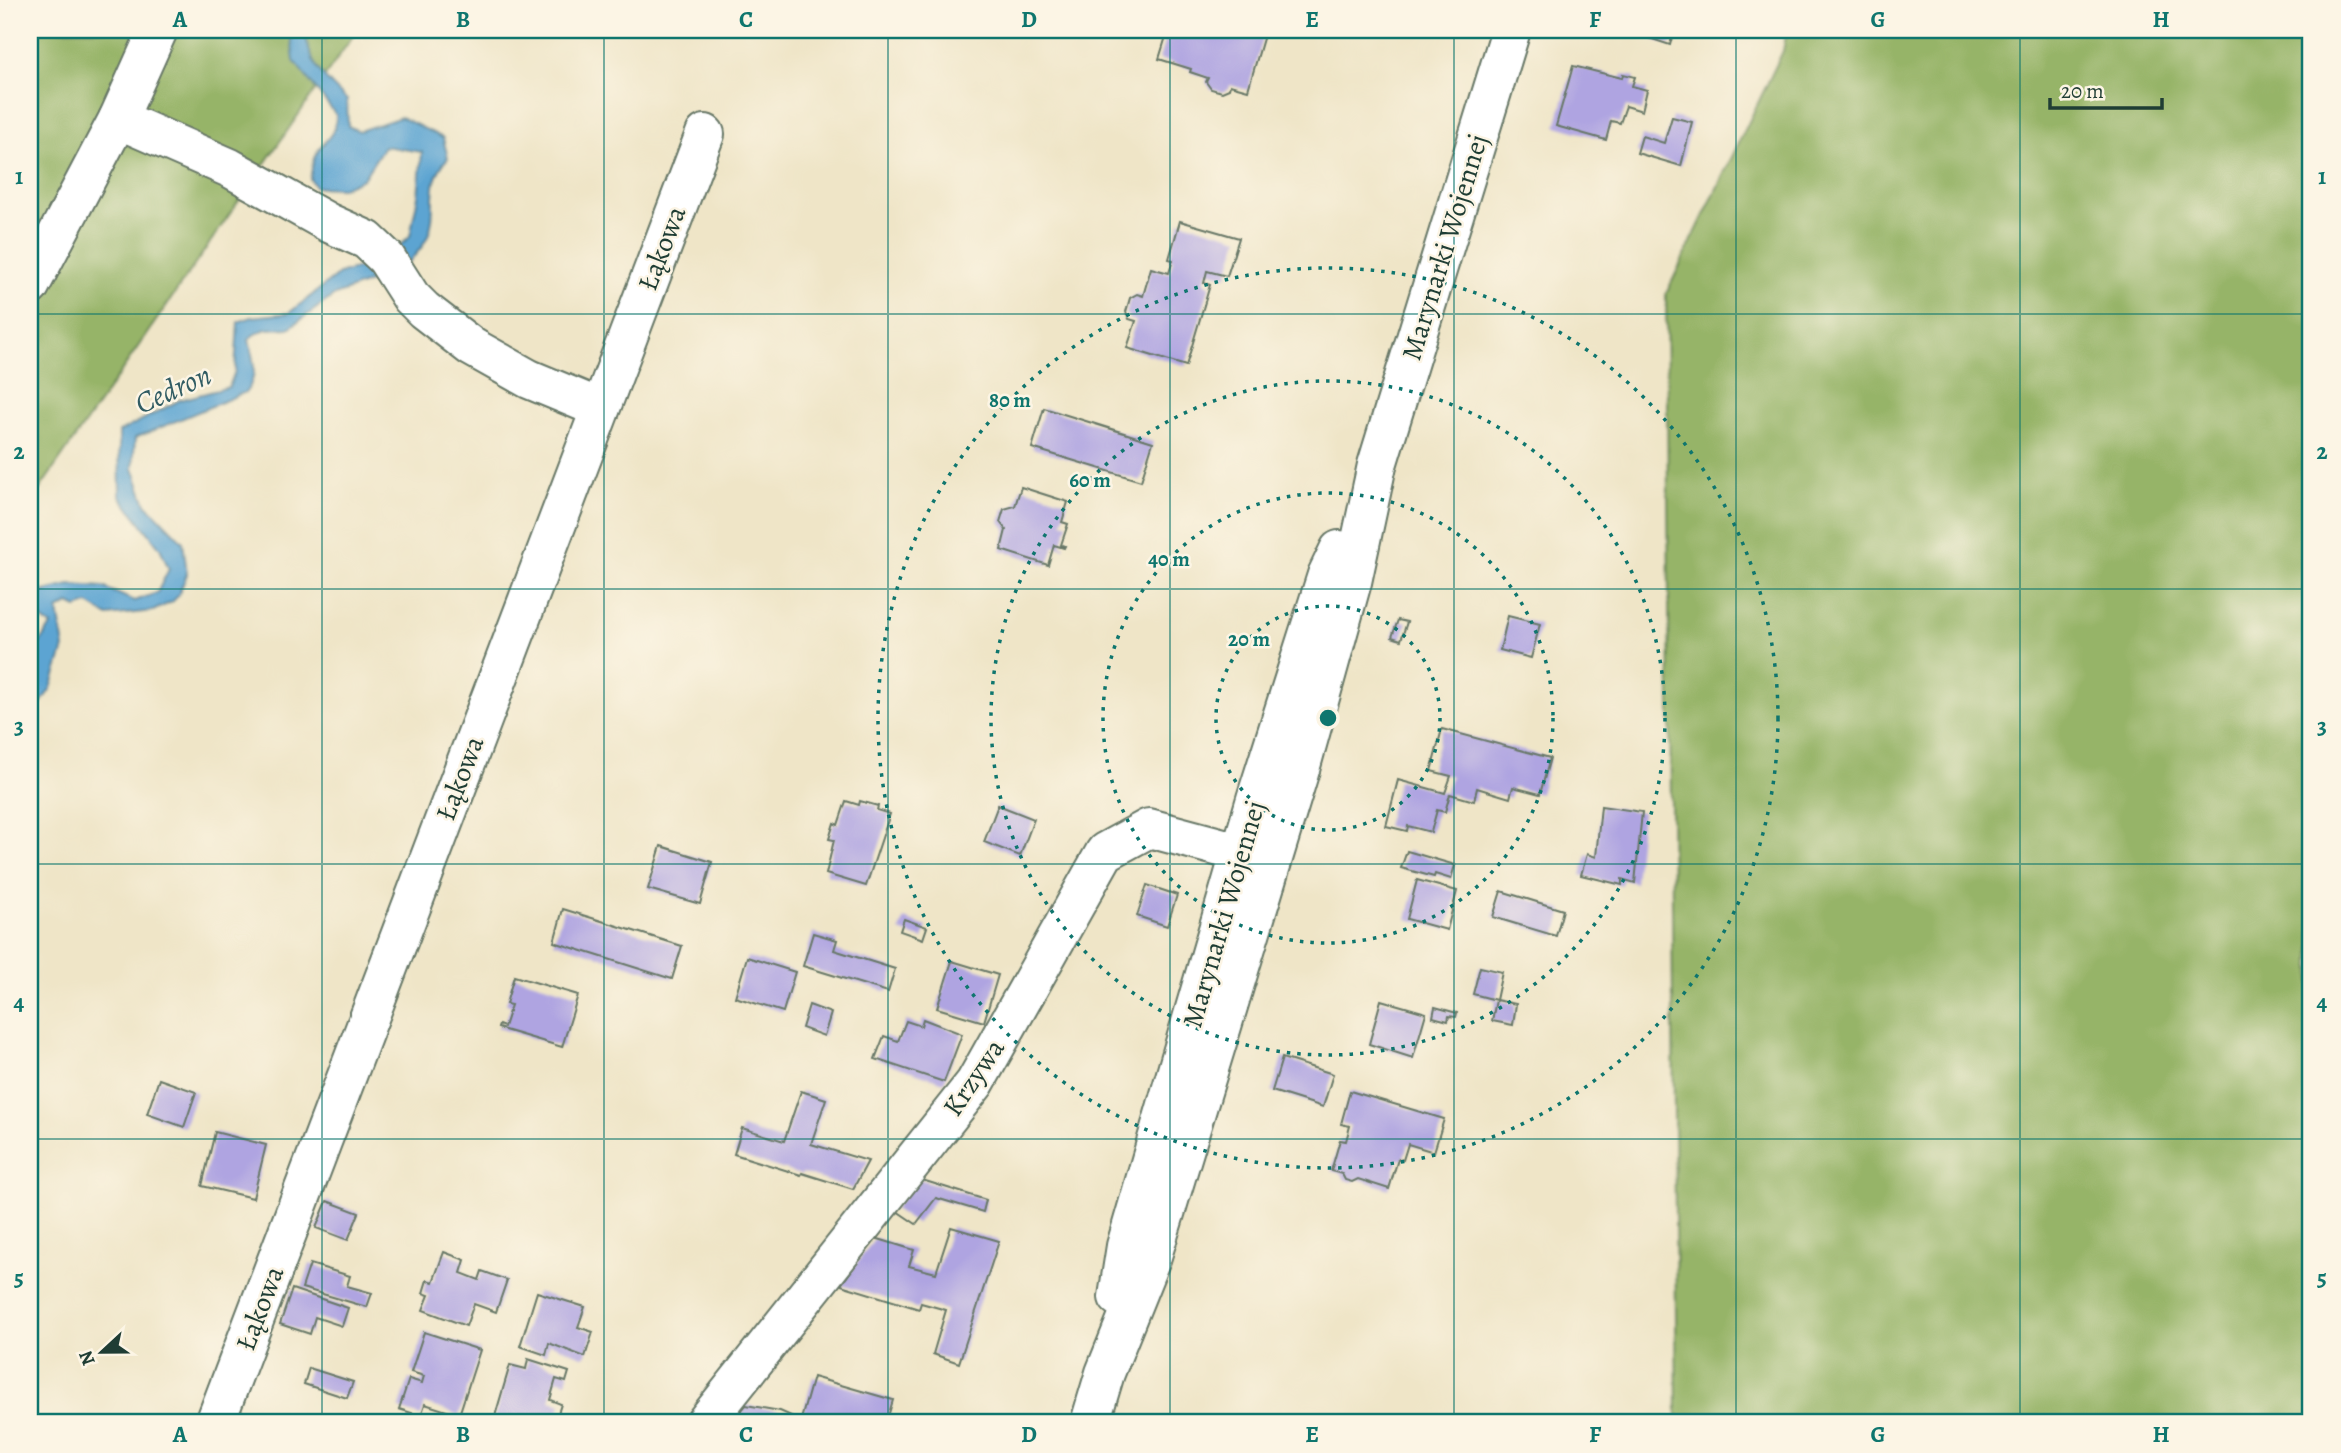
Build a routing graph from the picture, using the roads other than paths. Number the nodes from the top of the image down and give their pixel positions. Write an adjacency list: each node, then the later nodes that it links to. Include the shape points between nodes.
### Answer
1 (158, 30): 3 (street)
2 (1511, 30): 7 (street, Marynarki Wojennej, via 1377,465 1352,582 1302,762)
3 (118, 119): 5 (street); 6 (street, via 191,150 367,240 386,258 411,297 472,347 529,379)
4 (705, 134): 6 (street, Łąkowa)
5 (30, 286)
6 (599, 408): 8 (street, Łąkowa)
7 (1256, 856): 9 (street, Krzywa, via 1149,828 1105,852 975,1083); 10 (street, Marynarki Wojennej, via 1126,1246 1105,1373)
8 (215, 1423)
9 (705, 1423)
10 (1090, 1423)

